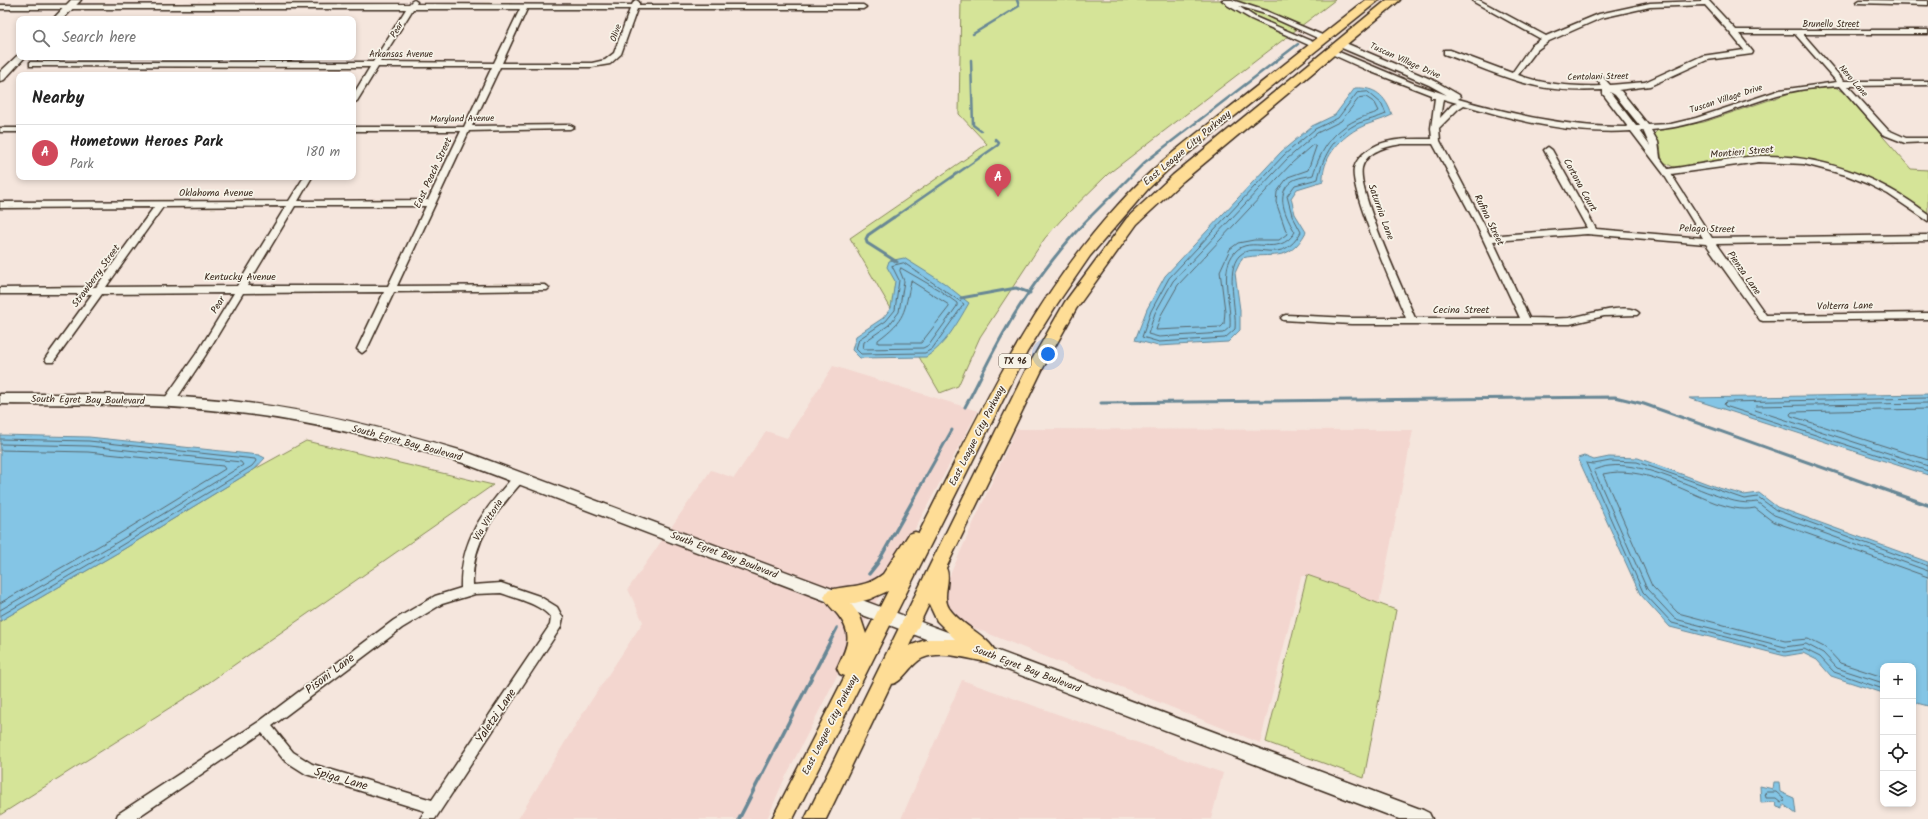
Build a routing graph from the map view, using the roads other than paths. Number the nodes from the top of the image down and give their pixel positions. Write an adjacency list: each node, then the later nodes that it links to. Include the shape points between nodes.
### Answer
1 (1224, 0): 17 (street); 18 (street, via 1245,14)
2 (1373, 0): 23 (main road, East League City Parkway / TX 96)
3 (1394, 0): 23 (main road, East League City Parkway / TX 96)
4 (1478, 1): 22 (street)
5 (1705, 2): 19 (street); 22 (street, via 1626,9 1598,16)
6 (1860, 2): 12 (street)
7 (73, 3): 8 (street); 15 (street); 16 (main road)
8 (304, 3): 9 (street)
9 (414, 3): 14 (street); 28 (street, Pear)
10 (636, 3): 11 (street); 14 (street); 24 (street, Olive)
11 (749, 3): 13 (street)
12 (1928, 3)
13 (860, 4)
14 (525, 6): 29 (street, East Peach Street)
15 (0, 8)
16 (61, 16)
17 (1281, 19): 18 (street); 23 (street)
18 (1272, 26): 23 (street)
19 (1734, 32): 21 (street, Brunello Street); 35 (street, Centolani Street, via 1749,52 1705,58 1647,84)
20 (1928, 32): 21 (street, Brunello Street)
21 (1798, 33): 33 (street, Nero Lane)
22 (1546, 39): 30 (street, via 1534,48)
23 (1328, 44): 37 (street, Tuscan Village Drive, via 1383,74); 38 (street, Tuscan Village Drive, via 1432,83); 78 (main road, East League City Parkway / TX 96, via 1170,161 1096,236 1035,325); 79 (main road, East League City Parkway / TX 96, via 1132,221 1070,306 1052,337)
24 (619, 50): 29 (street, Arkansas Avenue, via 611,60 597,65)
25 (1447, 52): 30 (street, Centolani Street)
26 (17, 60): 31 (main road)
27 (33, 64): 28 (street, Arkansas Avenue)
28 (376, 64): 29 (street, Arkansas Avenue); 36 (street, Pear)
29 (498, 64): 44 (street, East Peach Street)
30 (1513, 77): 35 (street, Centolani Street, via 1559,87)
31 (0, 78)
32 (1599, 78): 35 (street)
33 (1841, 83): 34 (street, Tuscan Village Drive); 42 (street, Tuscan Village Drive, via 1804,86 1778,92 1699,120); 47 (street, Nero Lane, via 1885,132 1905,141)
34 (1928, 83)
35 (1607, 87): 41 (street, Pienza Lane, via 1606,92); 42 (street, Pienza Lane, via 1618,93)
36 (356, 96)
37 (1439, 96): 38 (street, Tuscan Village Drive); 40 (street, Rufina Street)
38 (1463, 101): 40 (street); 41 (street, Tuscan Village Drive, via 1505,115 1547,123 1585,129)
39 (570, 127): 44 (street, Maryland Avenue)
40 (1435, 128): 48 (street, Rufina Street)
41 (1634, 128): 42 (street, Tuscan Village Drive); 50 (street, Pienza Lane)
42 (1645, 128): 50 (street, Pienza Lane, via 1654,142)
43 (356, 129): 44 (street, Maryland Avenue)
44 (466, 129): 53 (street, East Peach Street)
45 (0, 130): 46 (street)
46 (16, 130)
47 (1928, 140)
48 (1436, 141): 60 (street, Rufina Street); 71 (street, Saturnia Lane, via 1401,142 1379,147 1370,152 1357,170 1367,210)
49 (1548, 150): 58 (street, Cortona Court)
50 (1656, 159): 51 (street, Pienza Lane)
51 (1666, 172): 57 (street, Montieri Street, via 1760,159 1804,162 1871,183); 61 (street, Pienza Lane)
52 (306, 180): 55 (street, Pear)
53 (432, 203): 55 (street, Oklahoma Avenue); 62 (street, East Peach Street)
54 (160, 204): 55 (street, Oklahoma Avenue); 56 (street, Oklahoma Avenue); 65 (street, Strawberry Street)
55 (292, 204): 63 (street, Pear)
56 (0, 205)
57 (1928, 218)
58 (1593, 231): 60 (street, Pelago Street); 61 (street, Pelago Street)
59 (1928, 238): 61 (street, Pelago Street)
60 (1487, 239): 72 (street, Rufina Street)
61 (1709, 241): 70 (street, Pienza Lane)
62 (392, 287): 63 (street, Kentucky Avenue); 64 (street, Kentucky Avenue); 73 (street, East Peach Street)
63 (241, 288): 65 (street, Kentucky Avenue); 76 (street, Pear, via 195,364)
64 (544, 288)
65 (100, 289): 66 (street, Kentucky Avenue); 74 (street, Strawberry Street)
66 (0, 291)
67 (1634, 313): 72 (street, Cecina Street, via 1604,313 1570,321)
68 (1928, 316): 70 (street, Volterra Lane)
69 (1286, 318): 71 (street, Cecina Street)
70 (1763, 318)
71 (1412, 321): 72 (street, Cecina Street)
72 (1526, 321)
73 (362, 349)
74 (50, 359)
75 (0, 399): 76 (main road, South Egret Bay Boulevard)
76 (169, 401): 77 (main road, South Egret Bay Boulevard, via 267,410 335,424 407,440)
77 (519, 478): 80 (street, Via Vittoria, via 493,508 473,543 467,566); 81 (main road, South Egret Bay Boulevard)
78 (940, 508): 81 (main road, via 911,544 884,585 867,593); 83 (main road, East League City Parkway / TX 96)
79 (941, 561): 84 (main road, East League City Parkway / TX 96); 85 (main road, via 937,597 939,606 945,617)
80 (466, 591): 82 (street, Pisoni Lane, via 501,588 535,600); 87 (street, Pisoni Lane, via 439,600 398,624)
81 (833, 597): 83 (main road, South Egret Bay Boulevard); 88 (main road, via 854,621 858,634 856,648 804,756)
82 (553, 611): 89 (street, Yaletzi Lane, via 557,618 555,627)
83 (887, 616): 84 (main road, South Egret Bay Boulevard); 88 (main road, East League City Parkway / TX 96)
84 (910, 624): 85 (main road, South Egret Bay Boulevard); 86 (main road, East League City Parkway / TX 96)
85 (987, 653): 86 (main road, via 944,647 916,652 903,661); 94 (main road, South Egret Bay Boulevard)
86 (867, 712): 93 (main road, East League City Parkway / TX 96)
87 (264, 724): 89 (street, Spiga Lane, via 283,752 310,770); 90 (street, Pisoni Lane)
88 (798, 787): 92 (main road, East League City Parkway / TX 96)
89 (435, 807): 91 (street, Yaletzi Lane)
90 (123, 819)
91 (427, 819)
92 (782, 819)
93 (815, 819)
94 (1423, 819)

